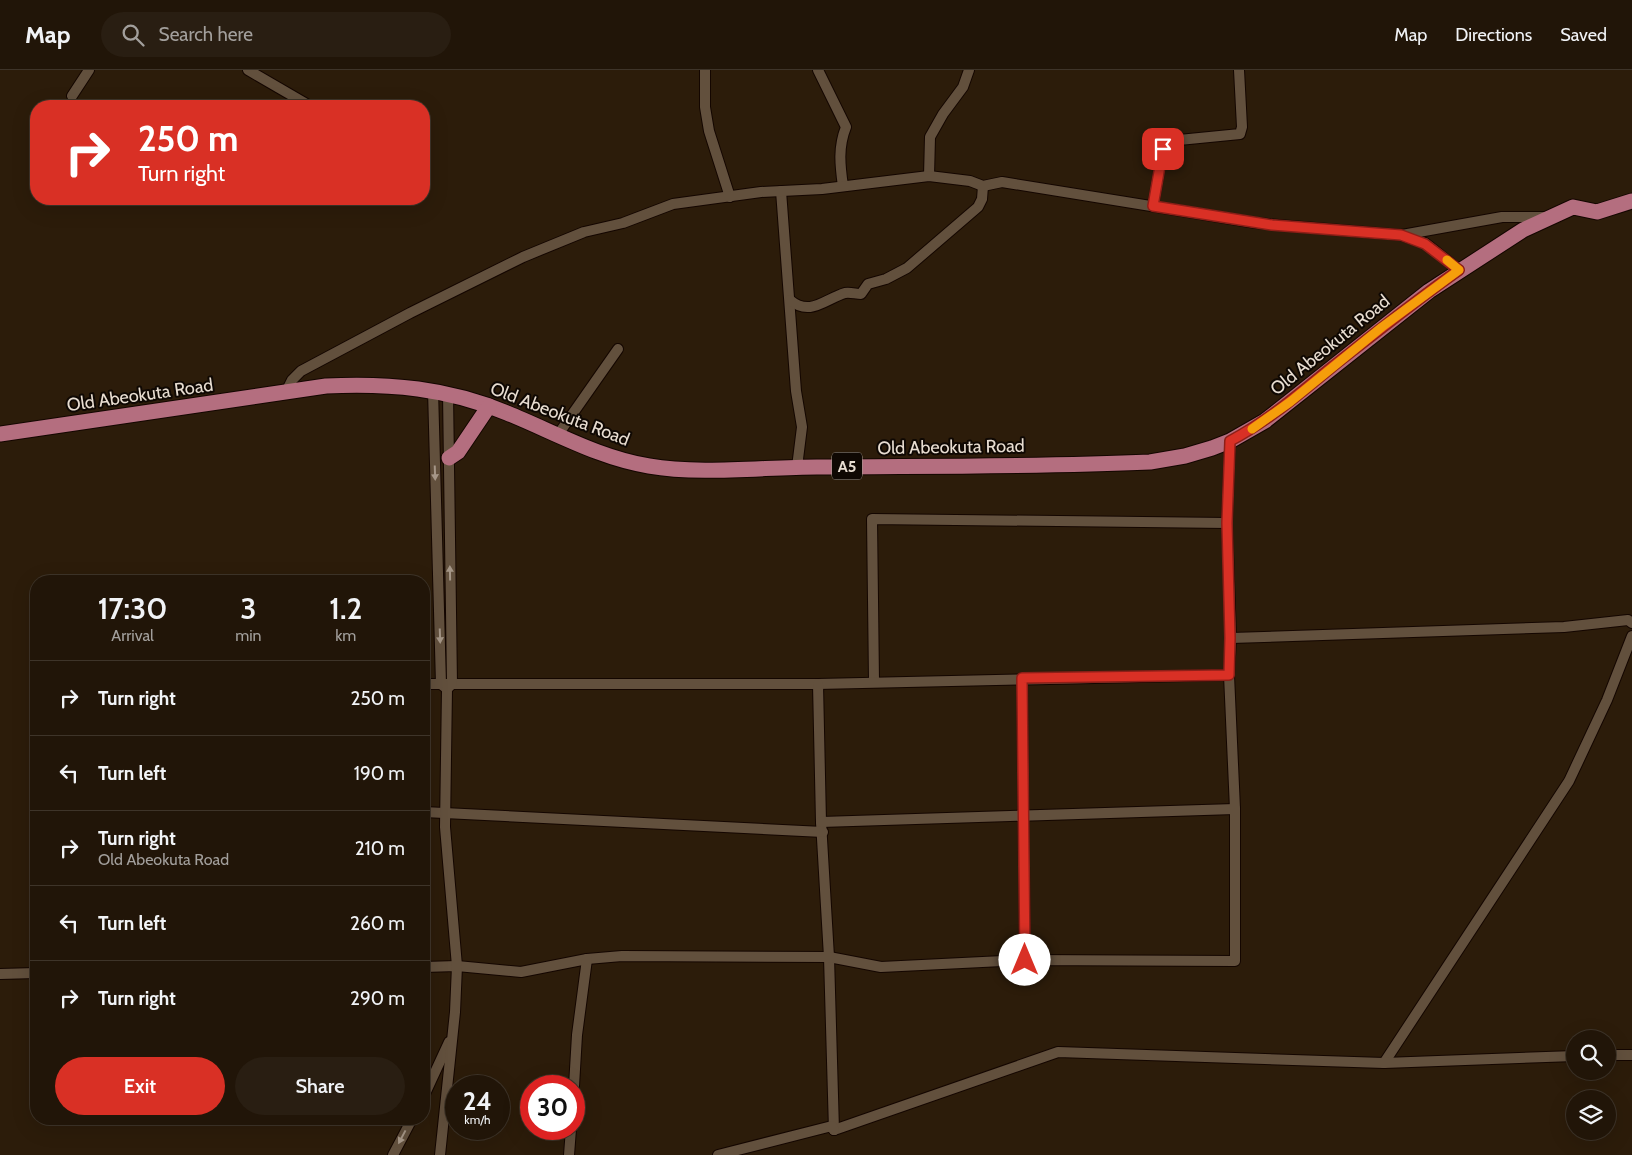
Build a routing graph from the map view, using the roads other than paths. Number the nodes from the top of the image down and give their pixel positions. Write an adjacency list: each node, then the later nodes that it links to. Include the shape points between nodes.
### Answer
1 (89, 70): 7 (street)
2 (248, 70): 8 (street)
3 (705, 70): 13 (street, via 709,131)
4 (818, 70): 10 (street, via 846,127 839,158)
5 (969, 70): 9 (street, via 962,88 932,132)
6 (1239, 70): 15 (street, via 1240,134 1180,140 1170,136 1163,149)
7 (72, 96)
8 (300, 100)
9 (929, 176): 10 (street); 11 (street, via 970,181)
10 (842, 186): 12 (street)
11 (983, 186): 15 (street, via 1002,182); 19 (street, via 978,207 907,268 868,284 861,294 846,293 809,308 798,307)
12 (781, 191): 13 (street); 19 (street)
13 (730, 197): 21 (street, via 673,204 622,223 584,232 523,257 301,371)
14 (1632, 201): 16 (highway, Old Abeokuta Road / A5, via 1597,212 1573,207)
15 (1153, 206): 17 (street, via 1275,226)
16 (1548, 217): 17 (street, via 1502,217); 18 (highway, Old Abeokuta Road / A5)
17 (1401, 235): 18 (street, via 1425,244)
18 (1459, 270): 26 (highway, Old Abeokuta Road / A5, via 1265,421)
19 (790, 300): 28 (street, via 796,391 802,427)
20 (618, 350): 25 (street)
21 (286, 392): 22 (highway, Old Abeokuta Road / A5, via 366,384); 24 (highway, Old Abeokuta Road / A5)
22 (440, 392): 23 (highway, Old Abeokuta Road / A5); 27 (street); 27 (street)
23 (489, 406): 25 (highway, Old Abeokuta Road / A5); 27 (highway, via 458,452)
24 (0, 434)
25 (557, 436): 28 (highway, Old Abeokuta Road / A5, via 618,459 650,466 684,469)
26 (1230, 441): 28 (highway, Old Abeokuta Road / A5, via 1185,456 1150,462); 29 (street)
27 (441, 457): 38 (street)
28 (797, 467)
29 (1227, 523): 32 (street); 35 (street, via 872,519)
30 (1632, 622): 32 (street)
31 (1632, 636): 55 (street, via 1607,700 1569,781)
32 (1230, 638): 33 (street)
33 (1229, 675): 34 (street); 39 (street)
34 (1022, 678): 35 (street); 42 (street)
35 (874, 681): 36 (street)
36 (818, 684): 38 (street); 43 (street)
37 (430, 685): 38 (street)
38 (447, 686): 41 (street)
39 (1235, 809): 42 (street); 46 (street, via 1235,961)
40 (430, 812): 41 (street)
41 (445, 813): 43 (street); 47 (street)
42 (1024, 816): 43 (street); 46 (street)
43 (822, 827): 44 (street)
44 (829, 957): 45 (street, via 622,956); 46 (street, via 882,967); 59 (street)
45 (587, 959): 47 (street, via 521,972); 56 (street)
46 (1025, 960)
47 (457, 966): 48 (street); 51 (street)
48 (430, 967)
49 (30, 973): 50 (street)
50 (0, 974)
51 (453, 1034): 57 (street); 62 (street)
52 (1616, 1055): 53 (street)
53 (1632, 1055)
54 (1566, 1056): 55 (street)
55 (1384, 1063): 59 (street, via 1058,1052)
56 (575, 1075)
57 (430, 1083)
58 (409, 1125): 61 (street, one-way to 61)
59 (834, 1130): 64 (street, via 832,1126)
60 (570, 1140): 63 (street)
61 (393, 1155)
62 (440, 1155)
63 (569, 1155)
64 (718, 1155)

